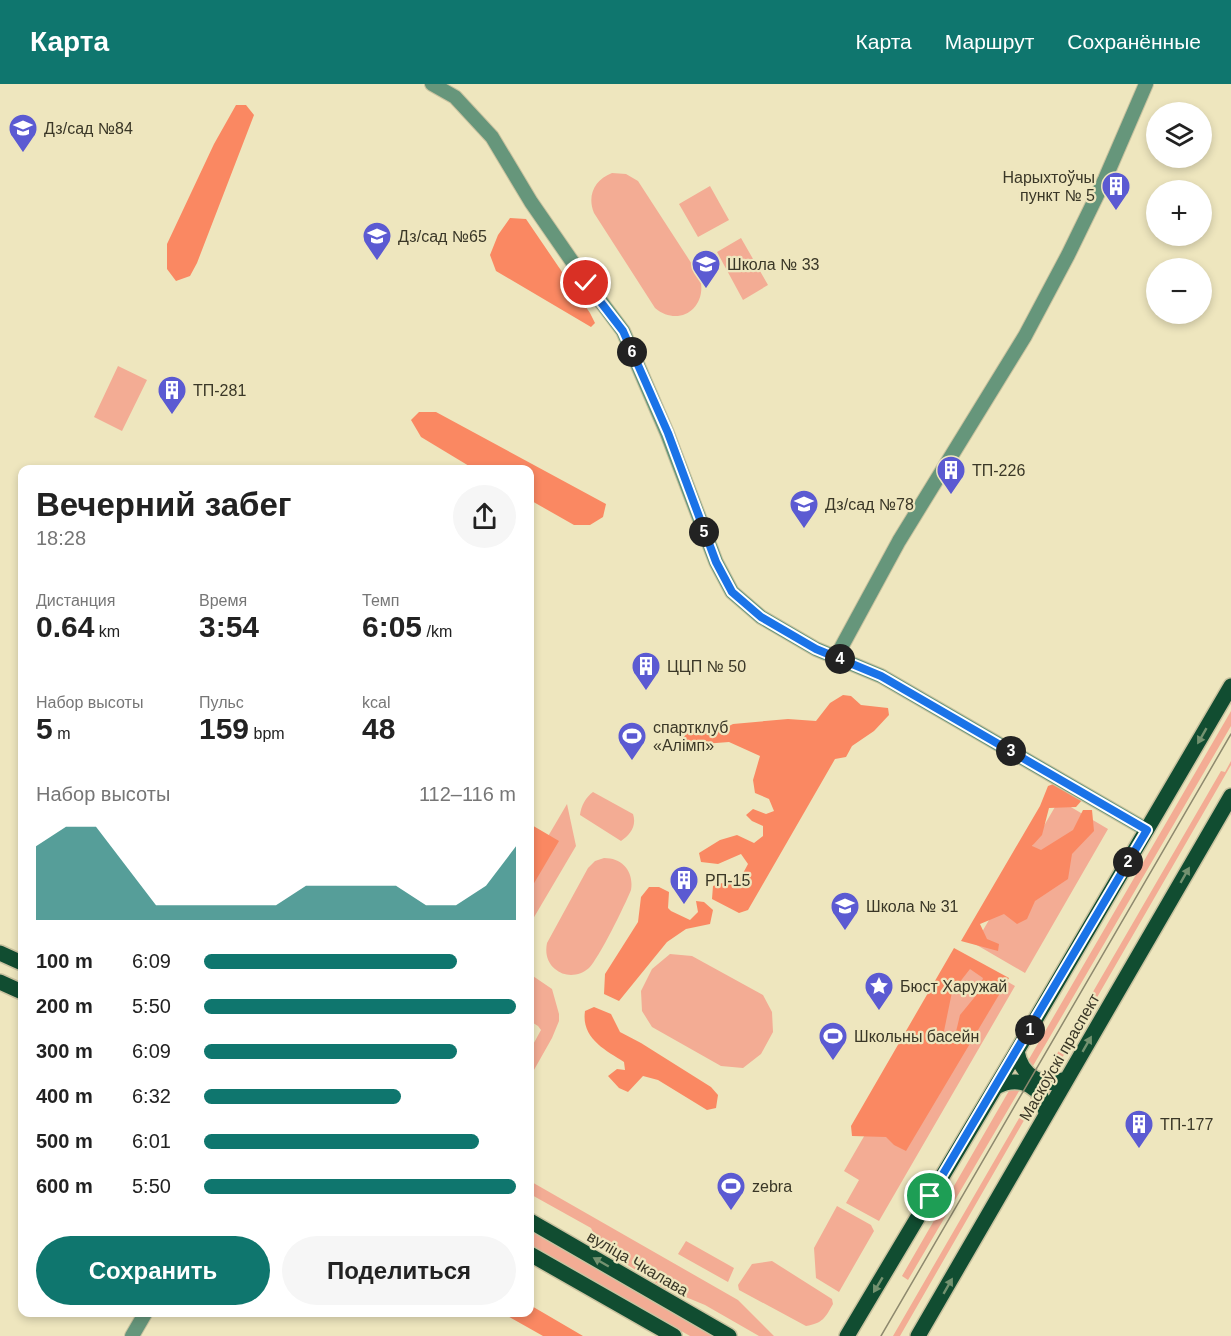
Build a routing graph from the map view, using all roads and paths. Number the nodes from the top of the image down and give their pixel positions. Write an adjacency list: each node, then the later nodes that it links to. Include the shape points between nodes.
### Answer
1 (432, 84): 3 (street, via 455,97 492,137 531,202 623,331 668,433 716,562 732,592 761,617)
2 (1146, 84): 3 (street, via 1061,270 1016,352 899,541)
3 (836, 657): 6 (street, via 881,676)
4 (1231, 686): 6 (main road, one-way to 6)
5 (1231, 796): 12 (main road, Маскоўскі праспект, one-way to 5)
6 (1147, 830): 11 (main road)
7 (0, 953): 8 (main road)
8 (18, 961)
9 (0, 982): 10 (main road)
10 (18, 990)
11 (1017, 1051): 12 (main road, via 1021,1064 1035,1079 1054,1083); 13 (main road)
12 (1066, 1079): 14 (main road, Маскоўскі праспект)
13 (996, 1087): 14 (main road, via 1010,1081 1031,1086 1041,1095); 18 (main road, one-way to 18)
14 (1046, 1114): 22 (main road, Маскоўскі праспект, one-way to 14)
15 (534, 1223): 21 (main road, вуліца Чкалава, one-way to 15)
16 (534, 1256): 20 (main road)
17 (143, 1317): 19 (street)
18 (848, 1332)
19 (132, 1336)
20 (674, 1336)
21 (729, 1336)
22 (918, 1336)

